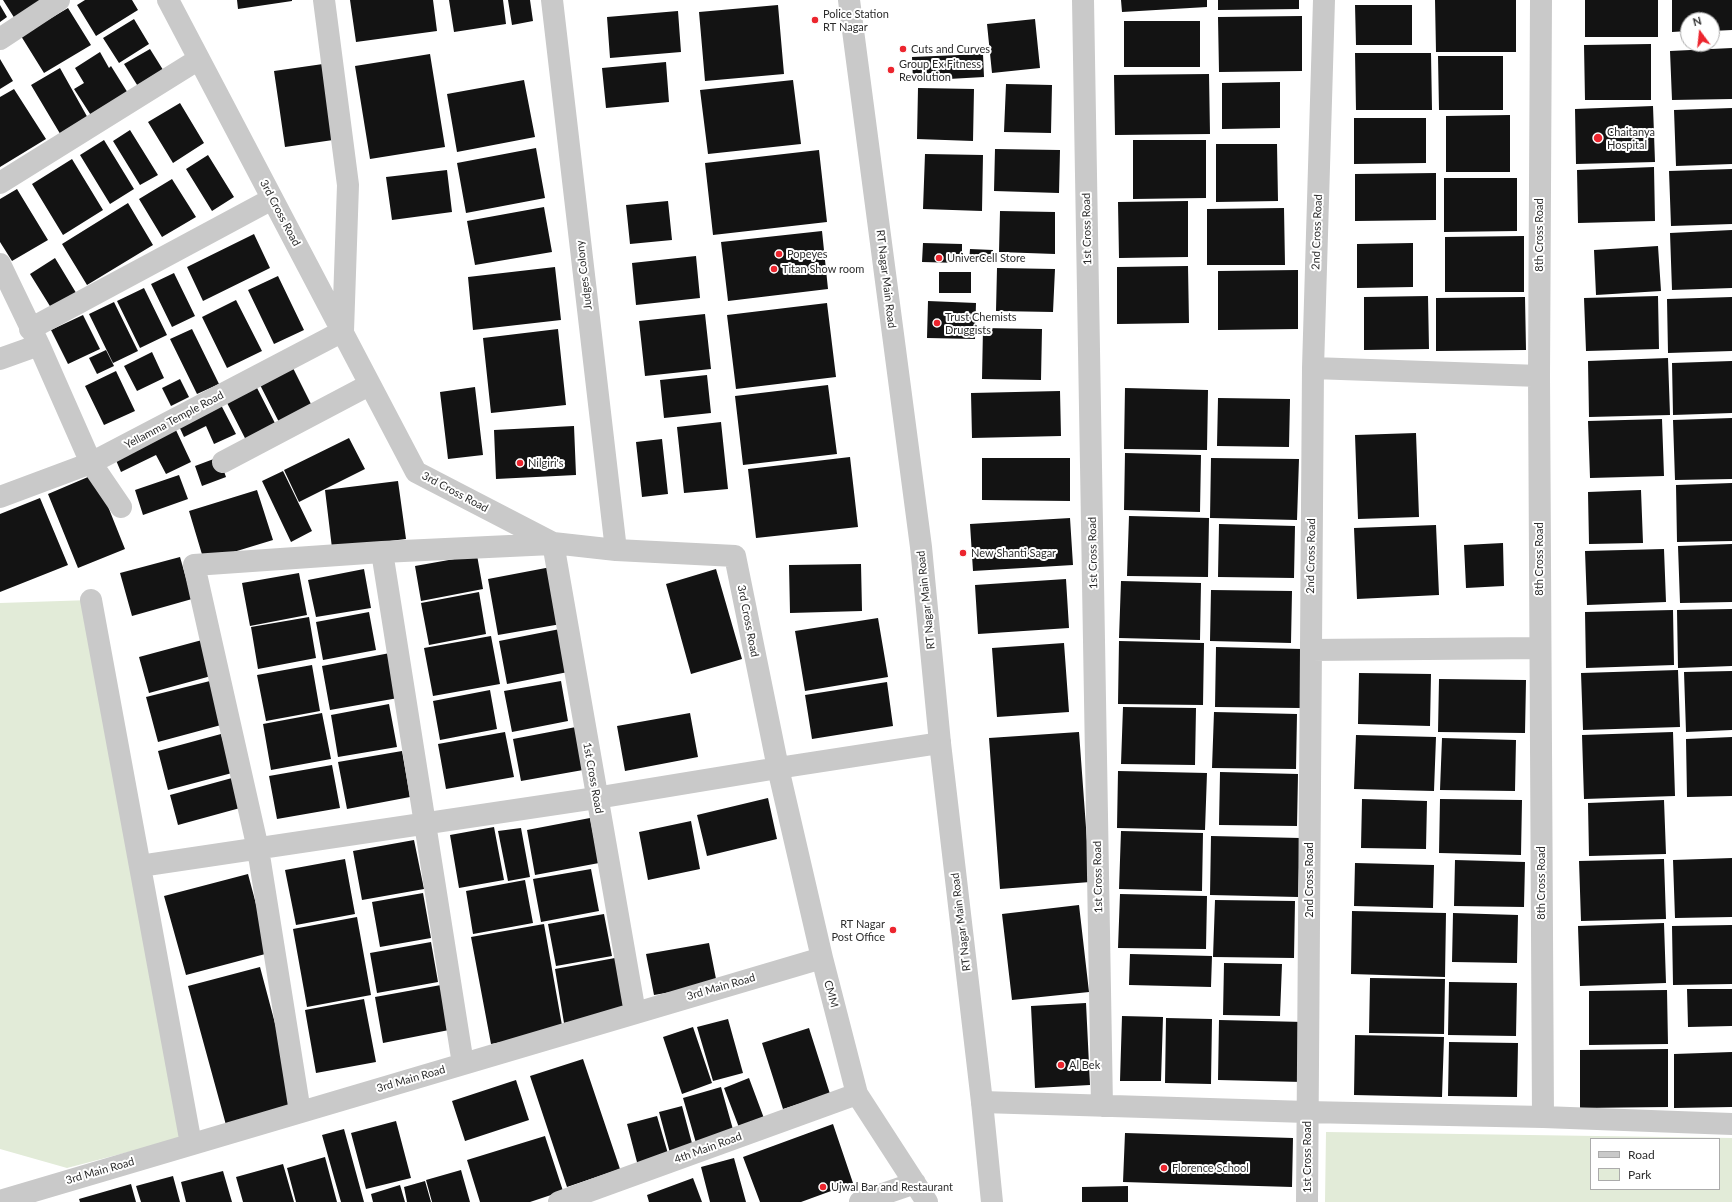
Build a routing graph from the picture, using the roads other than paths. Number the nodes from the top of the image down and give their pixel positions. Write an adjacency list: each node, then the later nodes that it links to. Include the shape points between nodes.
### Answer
1 (59, 0): 9 (street)
2 (168, 0): 10 (street, 3rd Cross Road)
3 (324, 0): 14 (street, via 348,185)
4 (552, 0): 25 (street, Judges Colony)
5 (849, 0): 30 (street, RT Nagar Main Road, via 921,547)
6 (1083, 0): 41 (street, 1st Cross Road)
7 (1324, 0): 17 (street, 2nd Cross Road)
8 (1541, 0): 18 (street, 8th Cross Road)
9 (0, 39)
10 (199, 60): 11 (street); 12 (street, 3rd Cross Road)
11 (0, 182)
12 (272, 199): 14 (street, 3rd Cross Road); 15 (street)
13 (0, 264): 15 (street)
14 (343, 331): 19 (street, 3rd Cross Road); 21 (street, Yellamma Temple Road)
15 (35, 337): 16 (street); 21 (street)
16 (0, 359)
17 (1313, 368): 18 (street); 29 (street, 2nd Cross Road)
18 (1539, 376): 28 (street, 8th Cross Road)
19 (369, 385): 20 (street); 24 (street, 3rd Cross Road, via 416,472)
20 (223, 462)
21 (91, 463): 22 (street, Yellamma Temple Road); 23 (street)
22 (0, 497)
23 (120, 507)
24 (553, 544): 25 (street, 3rd Cross Road); 26 (street); 32 (street, 1st Cross Road)
25 (616, 550): 31 (street, 3rd Cross Road, via 735,556)
26 (382, 552): 33 (street); 34 (street, via 194,565)
27 (91, 600): 35 (street)
28 (1540, 648): 29 (street); 44 (street, 8th Cross Road)
29 (1311, 650): 43 (street, 2nd Cross Road)
30 (940, 743): 31 (street); 40 (street, RT Nagar Main Road)
31 (778, 768): 32 (street); 36 (street, CMM)
32 (596, 798): 33 (street); 37 (street, 1st Cross Road)
33 (424, 824): 34 (street); 38 (street)
34 (258, 849): 35 (street); 42 (street)
35 (140, 866): 46 (street)
36 (822, 958): 37 (street, 3rd Main Road); 39 (street, CMM)
37 (635, 1013): 38 (street, 3rd Main Road)
38 (463, 1064): 42 (street, 3rd Main Road)
39 (857, 1094): 47 (street, CMM); 49 (street, 4th Main Road)
40 (982, 1102): 41 (street); 52 (street, RT Nagar Main Road)
41 (1102, 1106): 43 (street)
42 (300, 1112): 46 (street, 3rd Main Road)
43 (1307, 1112): 44 (street); 53 (street, 1st Cross Road)
44 (1543, 1117): 45 (street)
45 (1732, 1124)
46 (191, 1144): 48 (street, 3rd Main Road)
47 (915, 1183): 50 (street); 51 (street, CMM)
48 (0, 1201)
49 (559, 1202)
50 (860, 1202)
51 (927, 1202)
52 (992, 1202)
53 (1307, 1202)

